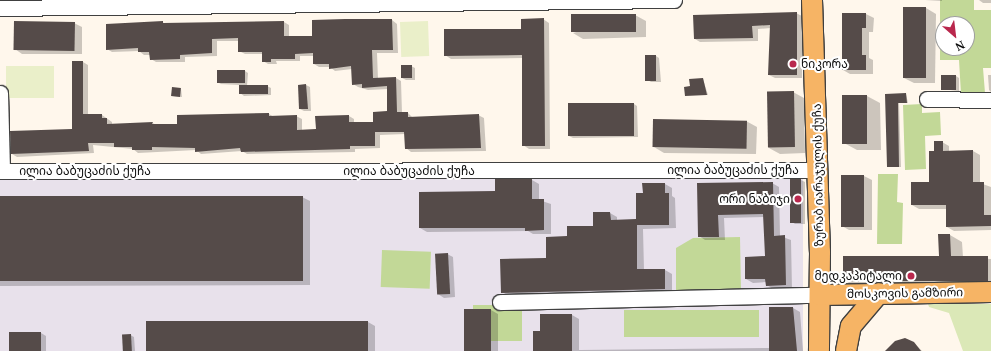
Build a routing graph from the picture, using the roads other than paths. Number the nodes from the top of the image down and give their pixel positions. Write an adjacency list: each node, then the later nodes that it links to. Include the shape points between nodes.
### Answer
1 (674, 0): 3 (street)
2 (812, 0): 8 (main road, ზურაბ იარაჯულის ქუჩა)
3 (33, 4): 4 (street)
4 (0, 8)
5 (0, 93): 9 (street)
6 (927, 99): 7 (street)
7 (991, 100)
8 (818, 170): 9 (street, ილია ბაბუცაძის ქუჩა); 12 (main road, ზურაბ იარაჯულის ქუჩა)
9 (1, 171)
10 (991, 292): 11 (main road, მოსკოვის გამზირი)
11 (879, 293): 12 (main road, მოსკოვის გამზირი); 15 (main road, via 851,326)
12 (820, 295): 13 (street); 14 (main road, ზურაბ იარაჯულის ქუჩა)
13 (500, 302)
14 (819, 351)
15 (846, 351)

